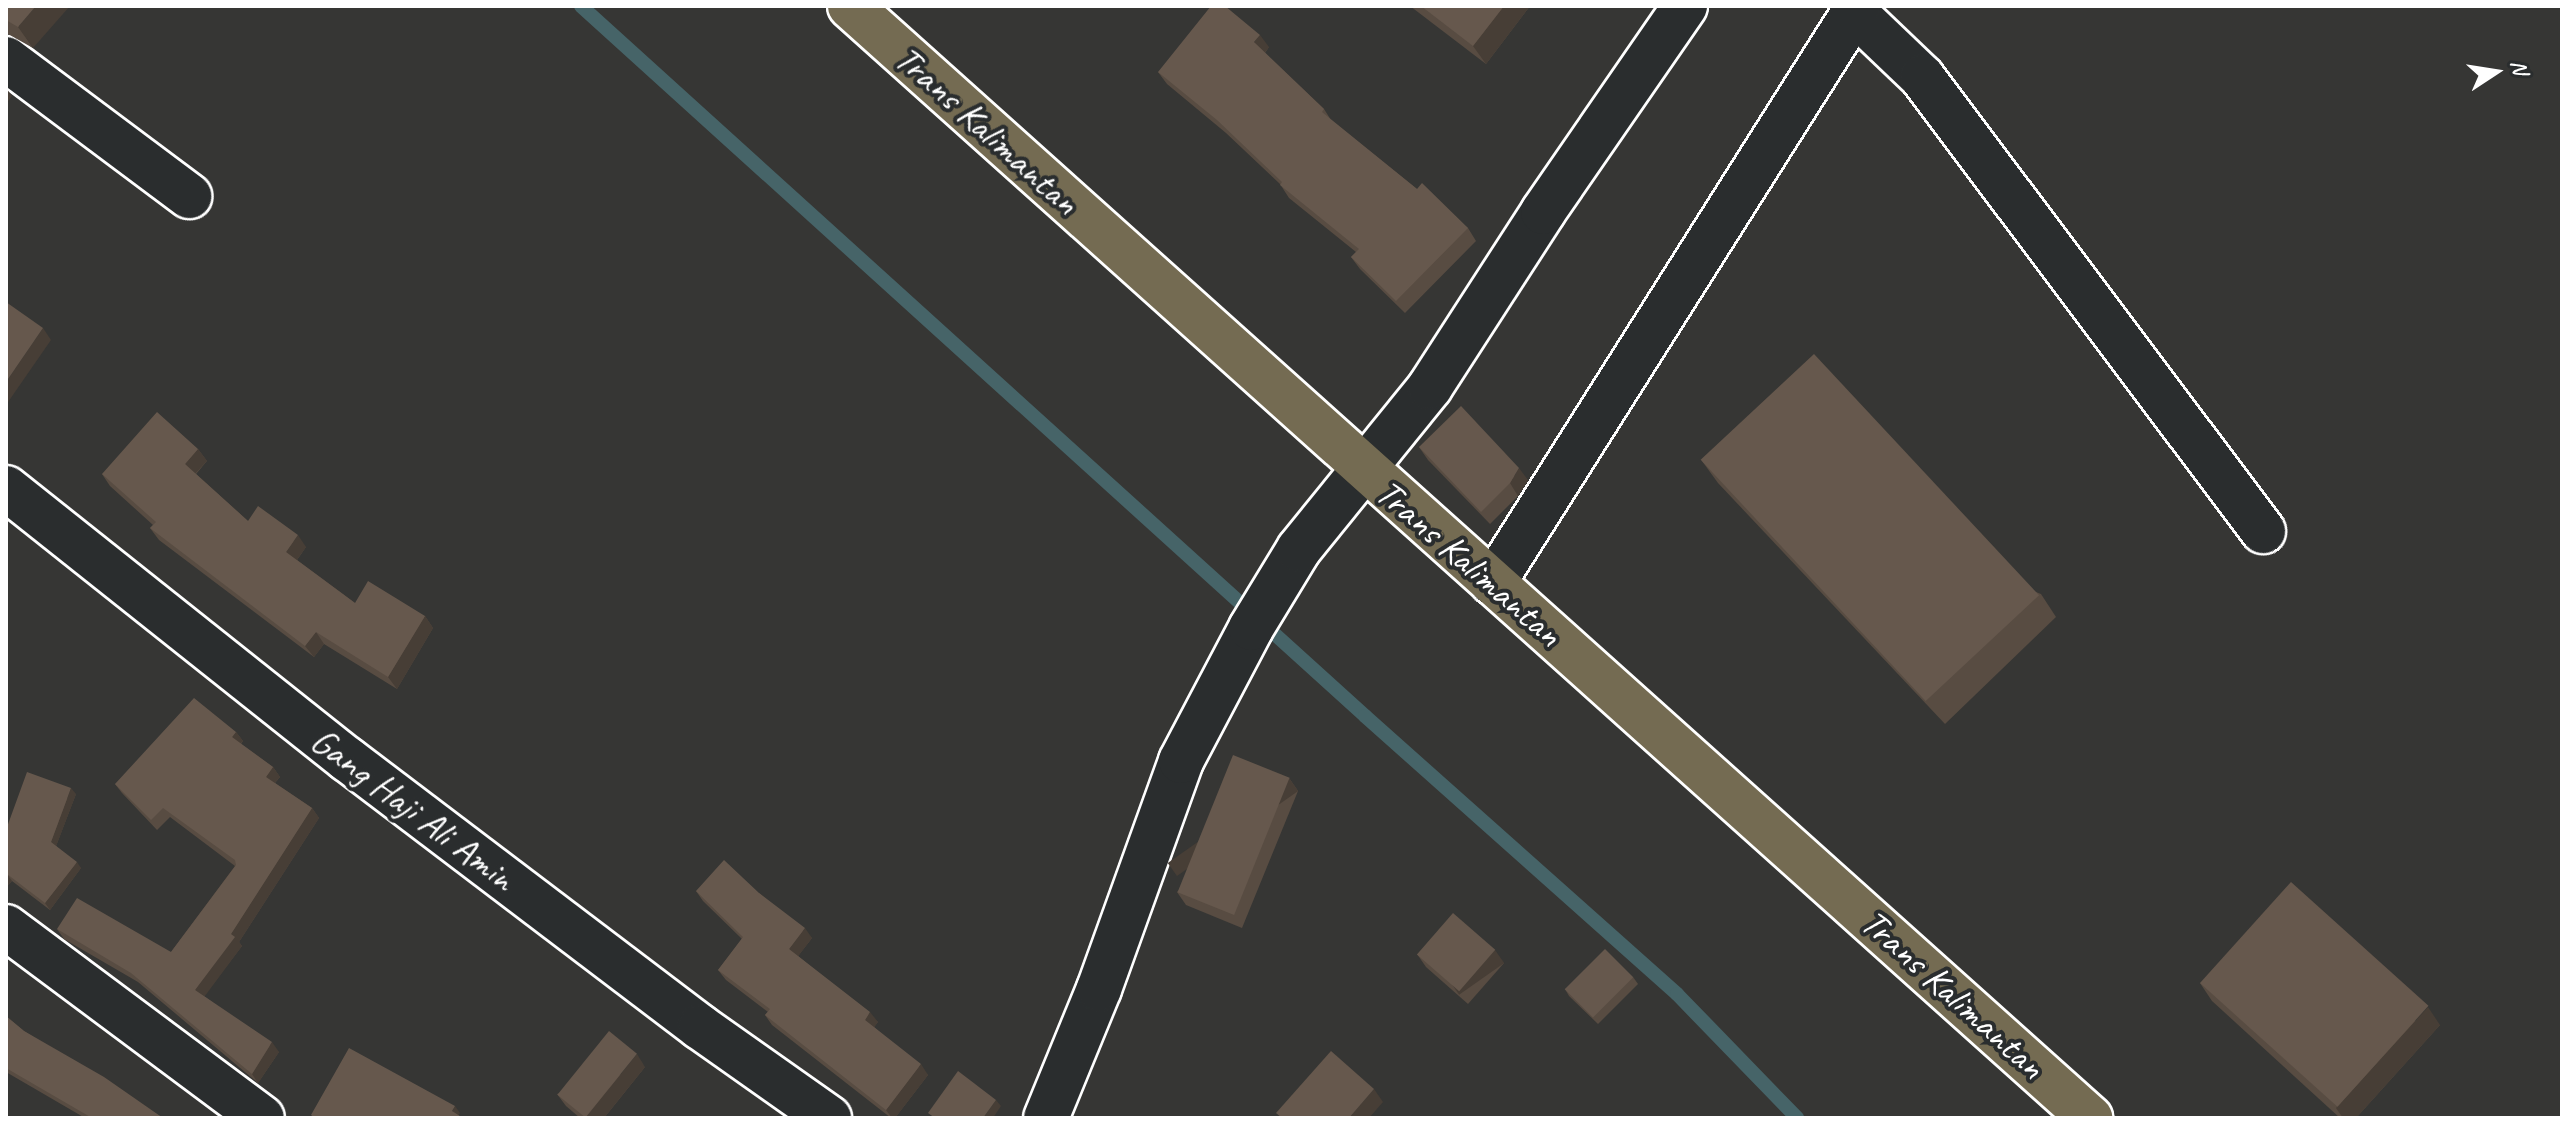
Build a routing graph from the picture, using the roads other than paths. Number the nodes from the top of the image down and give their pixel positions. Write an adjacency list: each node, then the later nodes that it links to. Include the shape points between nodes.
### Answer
1 (850, 6): 6 (highway, Trans Kalimantan)
2 (1685, 6): 6 (street, via 1430,387)
3 (1856, 9): 8 (street, via 1922,77); 9 (street)
4 (6, 59): 5 (street)
5 (189, 196)
6 (1362, 468): 9 (highway, Trans Kalimantan); 13 (street, via 1299,549 1181,761)
7 (6, 488): 12 (street, Gang Haji Ali Amin, via 347,759 700,1027)
8 (2263, 531)
9 (1493, 583): 14 (highway, Trans Kalimantan)
10 (6, 927): 11 (street)
11 (262, 1118)
12 (829, 1118)
13 (1046, 1118)
14 (2090, 1118)

